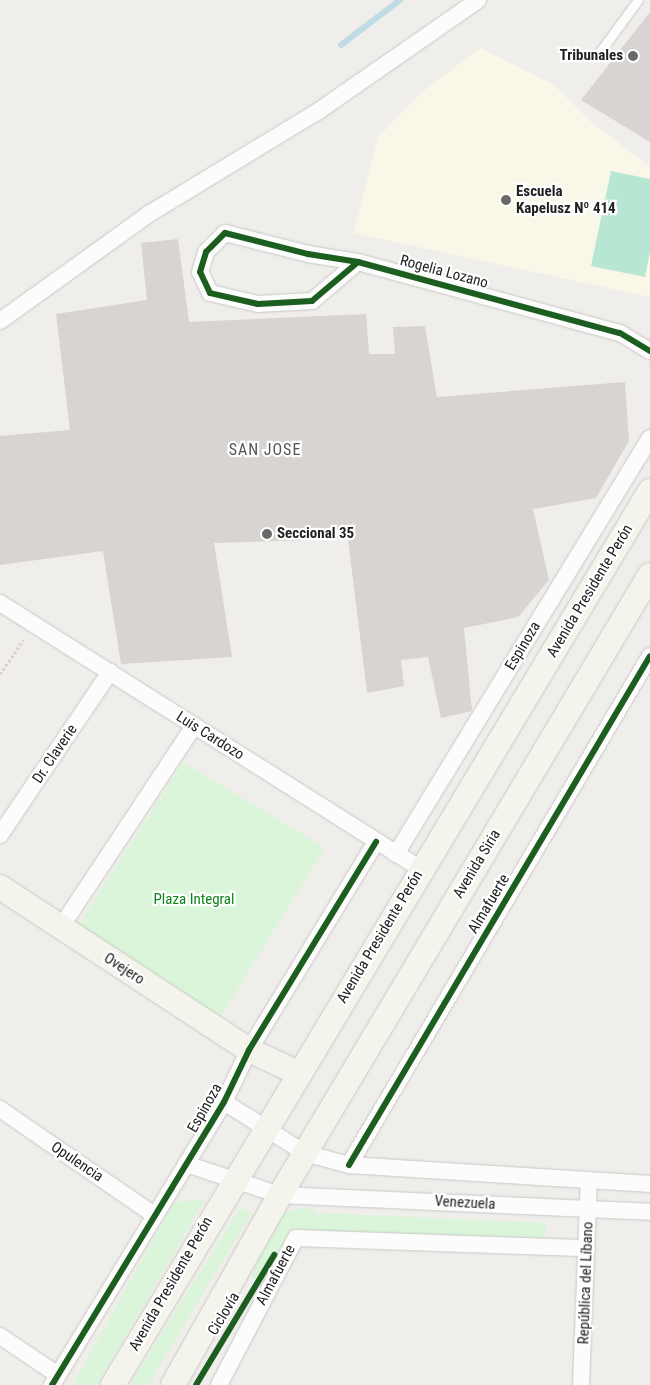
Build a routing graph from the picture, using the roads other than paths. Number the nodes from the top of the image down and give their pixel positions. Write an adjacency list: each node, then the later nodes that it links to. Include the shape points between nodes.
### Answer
1 (478, 0): 5 (street, via 317,112 149,214)
2 (638, 0): 3 (lane)
3 (599, 53)
4 (358, 262): 4 (street, Rogelia Lozano, via 312,301 258,304 210,293 200,272 206,252 225,233 308,254); 6 (street, Rogelia Lozano, via 620,333)
5 (0, 321)
6 (650, 351)
7 (650, 438): 16 (street, Espinoza)
8 (650, 491): 17 (main road, Avenida Presidente Perón)
9 (650, 574): 25 (main road, Avenida Siria)
10 (0, 602): 12 (street, Luis Cardozo)
11 (650, 656): 27 (street, Almafuerte)
12 (110, 672): 13 (street, Luis Cardozo); 14 (street, Dr. Claverie)
13 (194, 726): 15 (street, Luis Cardozo); 19 (street)
14 (0, 835)
15 (376, 842): 16 (street, Luis Cardozo); 20 (street, Espinoza)
16 (396, 854): 17 (street, Luis Cardozo)
17 (421, 869): 21 (main road, Avenida Presidente Perón)
18 (0, 887): 19 (main road, Ovejero)
19 (61, 927): 20 (main road, Ovejero)
20 (249, 1050): 21 (main road, Ovejero); 22 (street, Espinoza)
21 (298, 1074): 24 (main road, Avenida Presidente Perón)
22 (224, 1102): 24 (street, Venezuela); 26 (street, Espinoza)
23 (0, 1110): 34 (street, Opulencia)
24 (264, 1130): 25 (street, Venezuela); 28 (main road, Avenida Presidente Perón)
25 (305, 1154): 27 (street, Venezuela); 31 (main road)
26 (186, 1164): 28 (street, Venezuela); 34 (street, Espinoza)
27 (349, 1165): 29 (street, Venezuela)
28 (232, 1180): 31 (street, Venezuela); 38 (main road, Avenida Presidente Perón)
29 (589, 1181): 30 (street, Venezuela); 32 (street, República del Líbano)
30 (650, 1184)
31 (280, 1195): 32 (street, Venezuela); 39 (main road)
32 (588, 1208): 33 (street, Venezuela); 35 (street, República del Líbano)
33 (650, 1212)
34 (153, 1214): 37 (street, Espinoza)
35 (587, 1248): 40 (street, Almafuerte, via 296,1238); 41 (street, República del Líbano)
36 (0, 1336): 37 (street)
37 (55, 1380)
38 (113, 1385)
39 (172, 1385)
40 (219, 1385)
41 (581, 1385)

